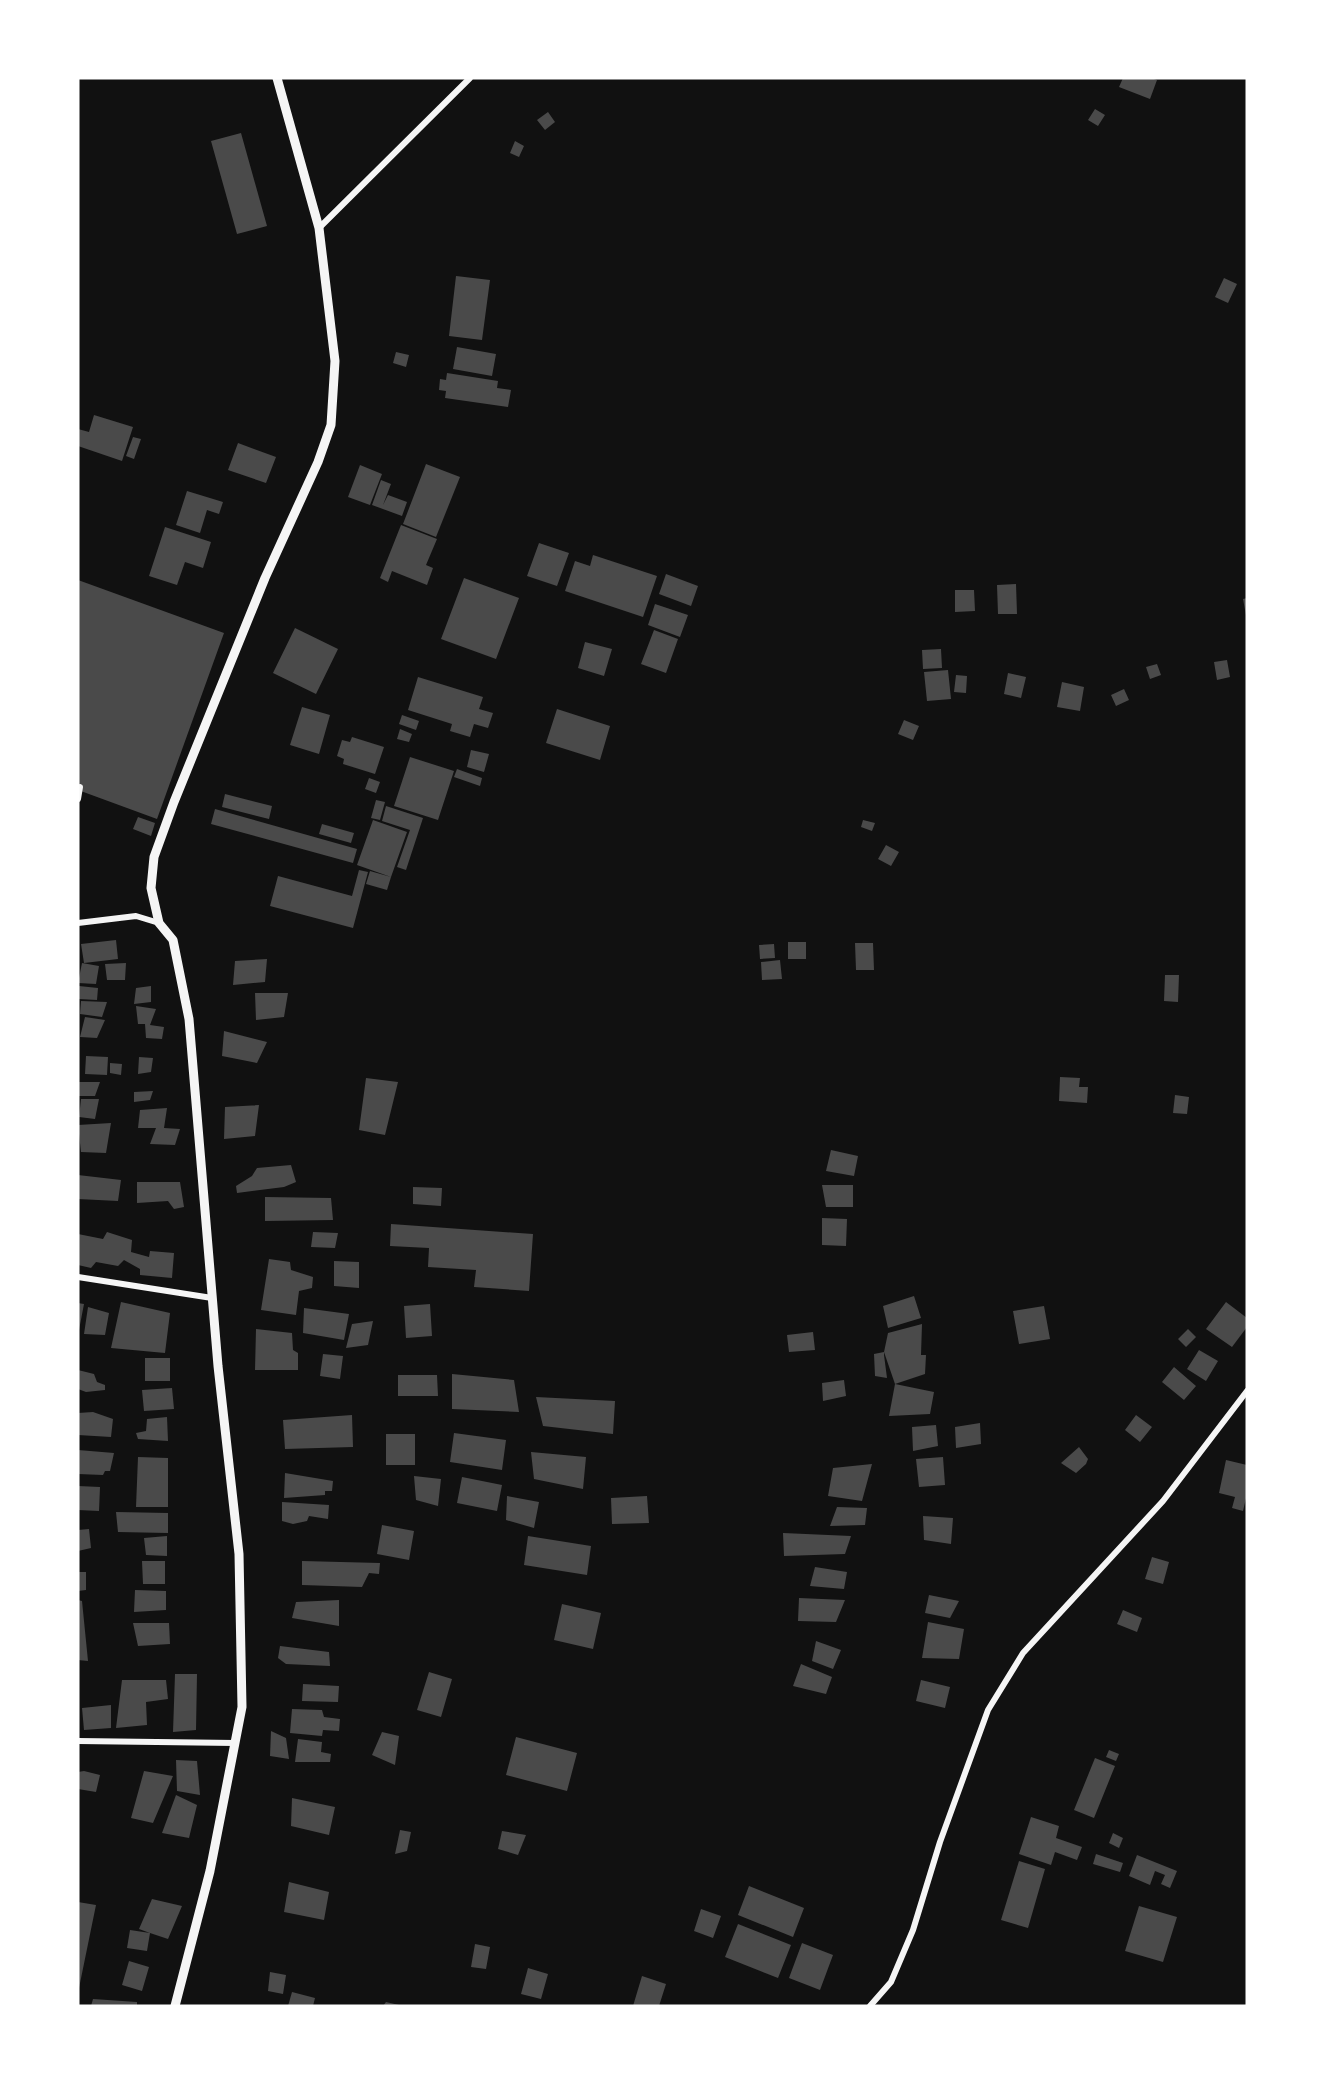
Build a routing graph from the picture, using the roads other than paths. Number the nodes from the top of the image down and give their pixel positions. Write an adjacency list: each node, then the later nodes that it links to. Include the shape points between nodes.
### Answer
1 (277, 78): 3 (street)
2 (470, 78): 3 (street)
3 (319, 228): 7 (street, via 335,361 331,425 154,857 151,888)
4 (80, 787): 5 (street)
5 (78, 799)
6 (78, 923): 7 (street, via 136,916)
7 (159, 923): 9 (street, via 173,940 189,1019)
8 (78, 1277): 9 (street)
9 (212, 1298): 12 (street, via 239,1554 242,1707)
10 (1247, 1392): 14 (street, via 1164,1501 1023,1653 988,1710 940,1842 914,1930 891,1982)
11 (78, 1742): 12 (street)
12 (235, 1743): 13 (street, via 210,1872)
13 (175, 2006)
14 (870, 2006)

